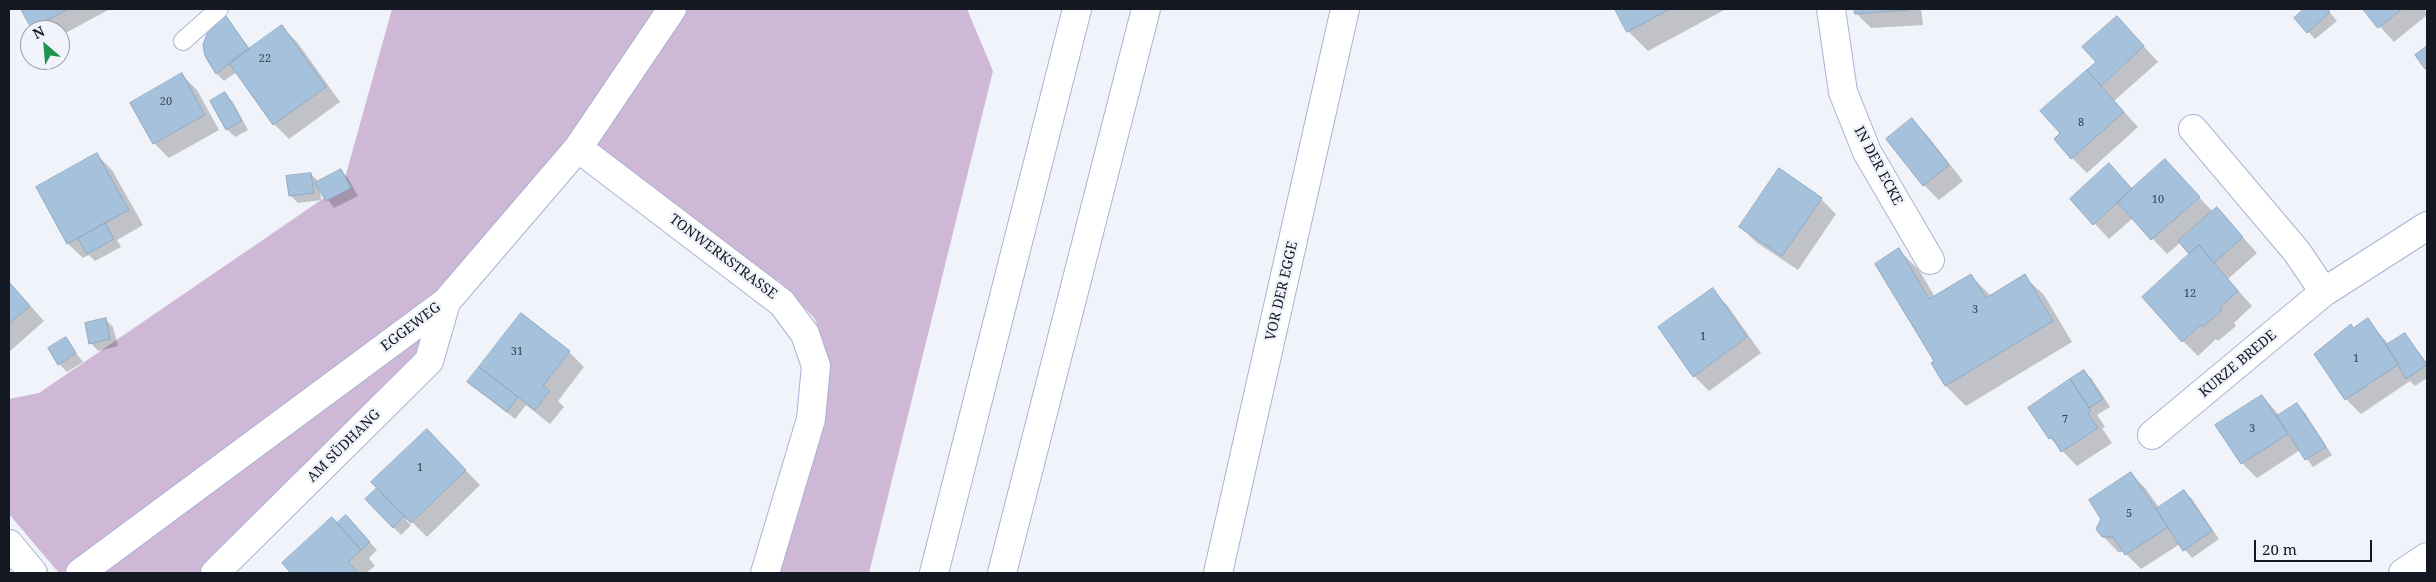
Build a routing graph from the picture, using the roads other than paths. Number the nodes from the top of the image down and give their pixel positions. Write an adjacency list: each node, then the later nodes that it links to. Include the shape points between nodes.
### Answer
1 (219, 9): 7 (lane)
2 (672, 9): 9 (main road, EGGEWEG)
3 (1077, 9): 21 (main road)
4 (1146, 9): 22 (main road)
5 (1345, 9): 23 (main road, VOR DER EGGE)
6 (1831, 9): 11 (main road, IN DER ECKE, via 1843,92 1867,152)
7 (183, 41)
8 (2193, 129): 12 (main road, via 2298,252)
9 (578, 148): 13 (main road, EGGEWEG); 20 (main road, TONWERKSTRASSE, via 782,303 805,334 816,366 811,419)
10 (2427, 226): 12 (main road, KURZE BREDE)
11 (1930, 260)
12 (2324, 292): 14 (main road, KURZE BREDE)
13 (446, 302): 18 (main road, EGGEWEG); 19 (main road, AM SÜDHANG, via 429,361)
14 (2152, 436)
15 (9, 544): 17 (main road)
16 (2427, 557): 24 (main road)
17 (33, 573)
18 (80, 573)
19 (215, 573)
20 (766, 573)
21 (934, 573)
22 (1002, 573)
23 (1218, 573)
24 (2403, 573)

